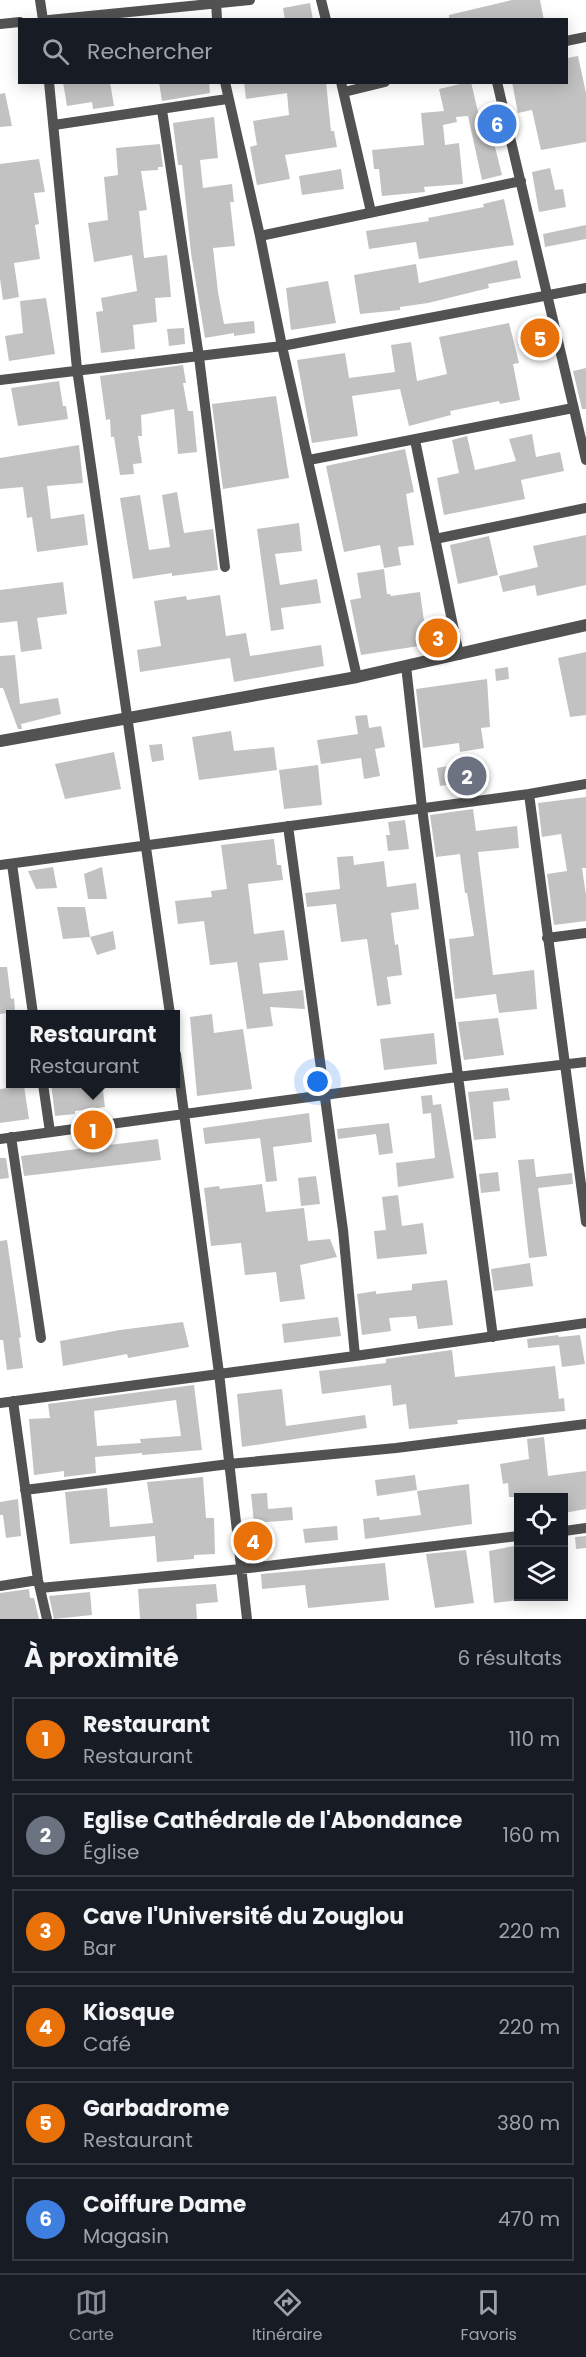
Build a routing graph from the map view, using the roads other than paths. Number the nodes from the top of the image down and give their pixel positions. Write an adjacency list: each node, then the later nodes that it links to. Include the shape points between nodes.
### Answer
1 (40, 0): 5 (street)
2 (250, 0): 4 (street)
3 (321, 0): 8 (street)
4 (215, 2): 6 (street); 7 (street)
5 (43, 18)
6 (67, 18)
7 (217, 18)
8 (326, 18)
9 (18, 22): 10 (street)
10 (0, 24)
11 (586, 37): 12 (street)
12 (568, 41)
13 (49, 84): 20 (street)
14 (225, 84): 18 (street)
15 (368, 84): 17 (street)
16 (497, 84): 21 (street)
17 (343, 87): 22 (street)
18 (227, 99): 19 (street); 23 (street)
19 (162, 110): 20 (street); 27 (street)
20 (54, 125): 28 (street)
21 (521, 181): 22 (street); 25 (street)
22 (371, 212): 23 (street)
23 (260, 236): 26 (street)
24 (586, 288): 25 (street)
25 (548, 296): 26 (street); 30 (street)
26 (282, 346): 27 (street); 32 (street)
27 (199, 357): 28 (street); 36 (street)
28 (78, 369): 29 (street); 41 (street)
29 (0, 380)
30 (573, 408): 31 (street); 33 (street)
31 (415, 440): 32 (street); 35 (street)
32 (309, 460): 40 (street)
33 (586, 460)
34 (586, 508): 35 (street)
35 (435, 539): 38 (street)
36 (225, 567)
37 (586, 625): 38 (street)
38 (459, 655): 39 (street)
39 (406, 666): 40 (street); 45 (street)
40 (357, 677): 41 (street)
41 (129, 718): 42 (street); 47 (street)
42 (0, 741)
43 (586, 784): 44 (street)
44 (529, 794): 45 (street); 51 (street)
45 (422, 808): 46 (street); 56 (street)
46 (288, 826): 47 (street); 59 (street)
47 (145, 846): 48 (street); 53 (street)
48 (12, 864): 49 (street); 52 (street)
49 (0, 866)
50 (586, 933): 51 (street)
51 (547, 938): 55 (street)
52 (32, 1010)
53 (169, 1010)
54 (586, 1062): 55 (street)
55 (565, 1064): 56 (street); 63 (street)
56 (457, 1077): 59 (street); 66 (street)
57 (180, 1084): 60 (street)
58 (44, 1088): 61 (street)
59 (324, 1096): 60 (street); 68 (street)
60 (184, 1113): 61 (street); 69 (street)
61 (50, 1132): 62 (street)
62 (5, 1138): 67 (street)
63 (584, 1192): 64 (street)
64 (586, 1222)
65 (586, 1323): 66 (street)
66 (493, 1337): 68 (street)
67 (41, 1338)
68 (356, 1356): 69 (street)
69 (219, 1373): 70 (street); 73 (street)
70 (13, 1401): 71 (street); 74 (street)
71 (0, 1402)
72 (586, 1424): 73 (street)
73 (229, 1464): 74 (street); 78 (street)
74 (25, 1490): 79 (street)
75 (586, 1528): 76 (street)
76 (568, 1530)
77 (514, 1537): 78 (street)
78 (241, 1569): 79 (street); 82 (street)
79 (39, 1584): 80 (street); 81 (street)
80 (0, 1586)
81 (47, 1619)
82 (247, 1619)

